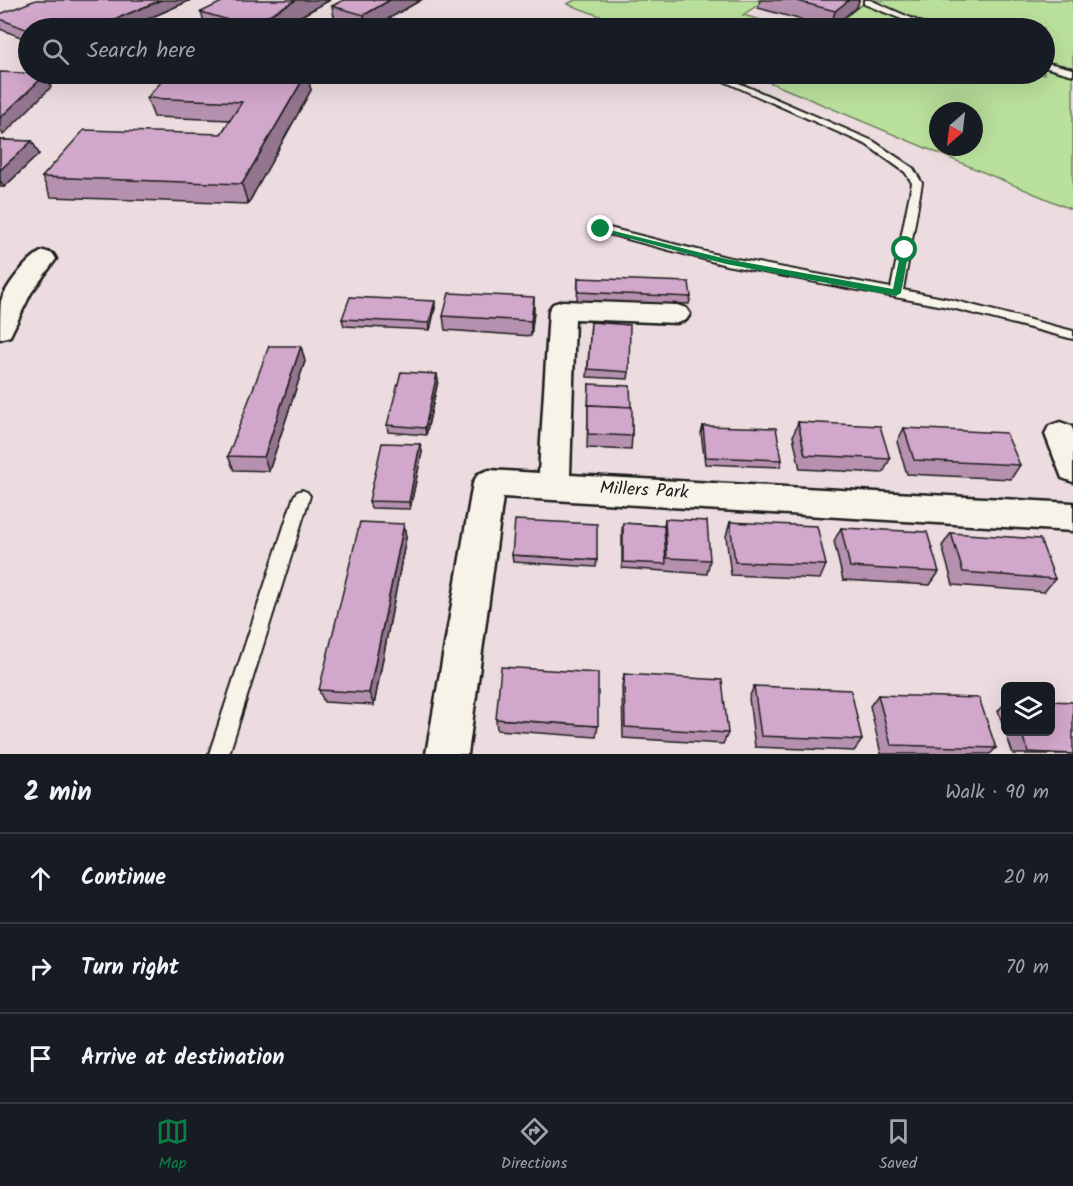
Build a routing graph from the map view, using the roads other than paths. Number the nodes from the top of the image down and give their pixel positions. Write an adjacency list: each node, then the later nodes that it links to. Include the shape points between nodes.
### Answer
1 (867, 2): 2 (lane)
2 (906, 18)
3 (1055, 67): 4 (lane)
4 (1073, 72)
5 (735, 84): 8 (lane, via 870,143 909,170 917,183)
6 (601, 229): 8 (lane, via 726,261)
7 (44, 259): 10 (street, via 31,273)
8 (896, 293): 11 (lane)
9 (677, 314): 14 (street, via 562,310)
10 (0, 330)
11 (1073, 335)
12 (1060, 434): 13 (street)
13 (1073, 469)
14 (554, 486): 16 (street, Millers Park); 18 (street, Millers Park, via 489,483)
15 (302, 496): 17 (lane)
16 (1073, 517)
17 (219, 754)
18 (447, 754)

